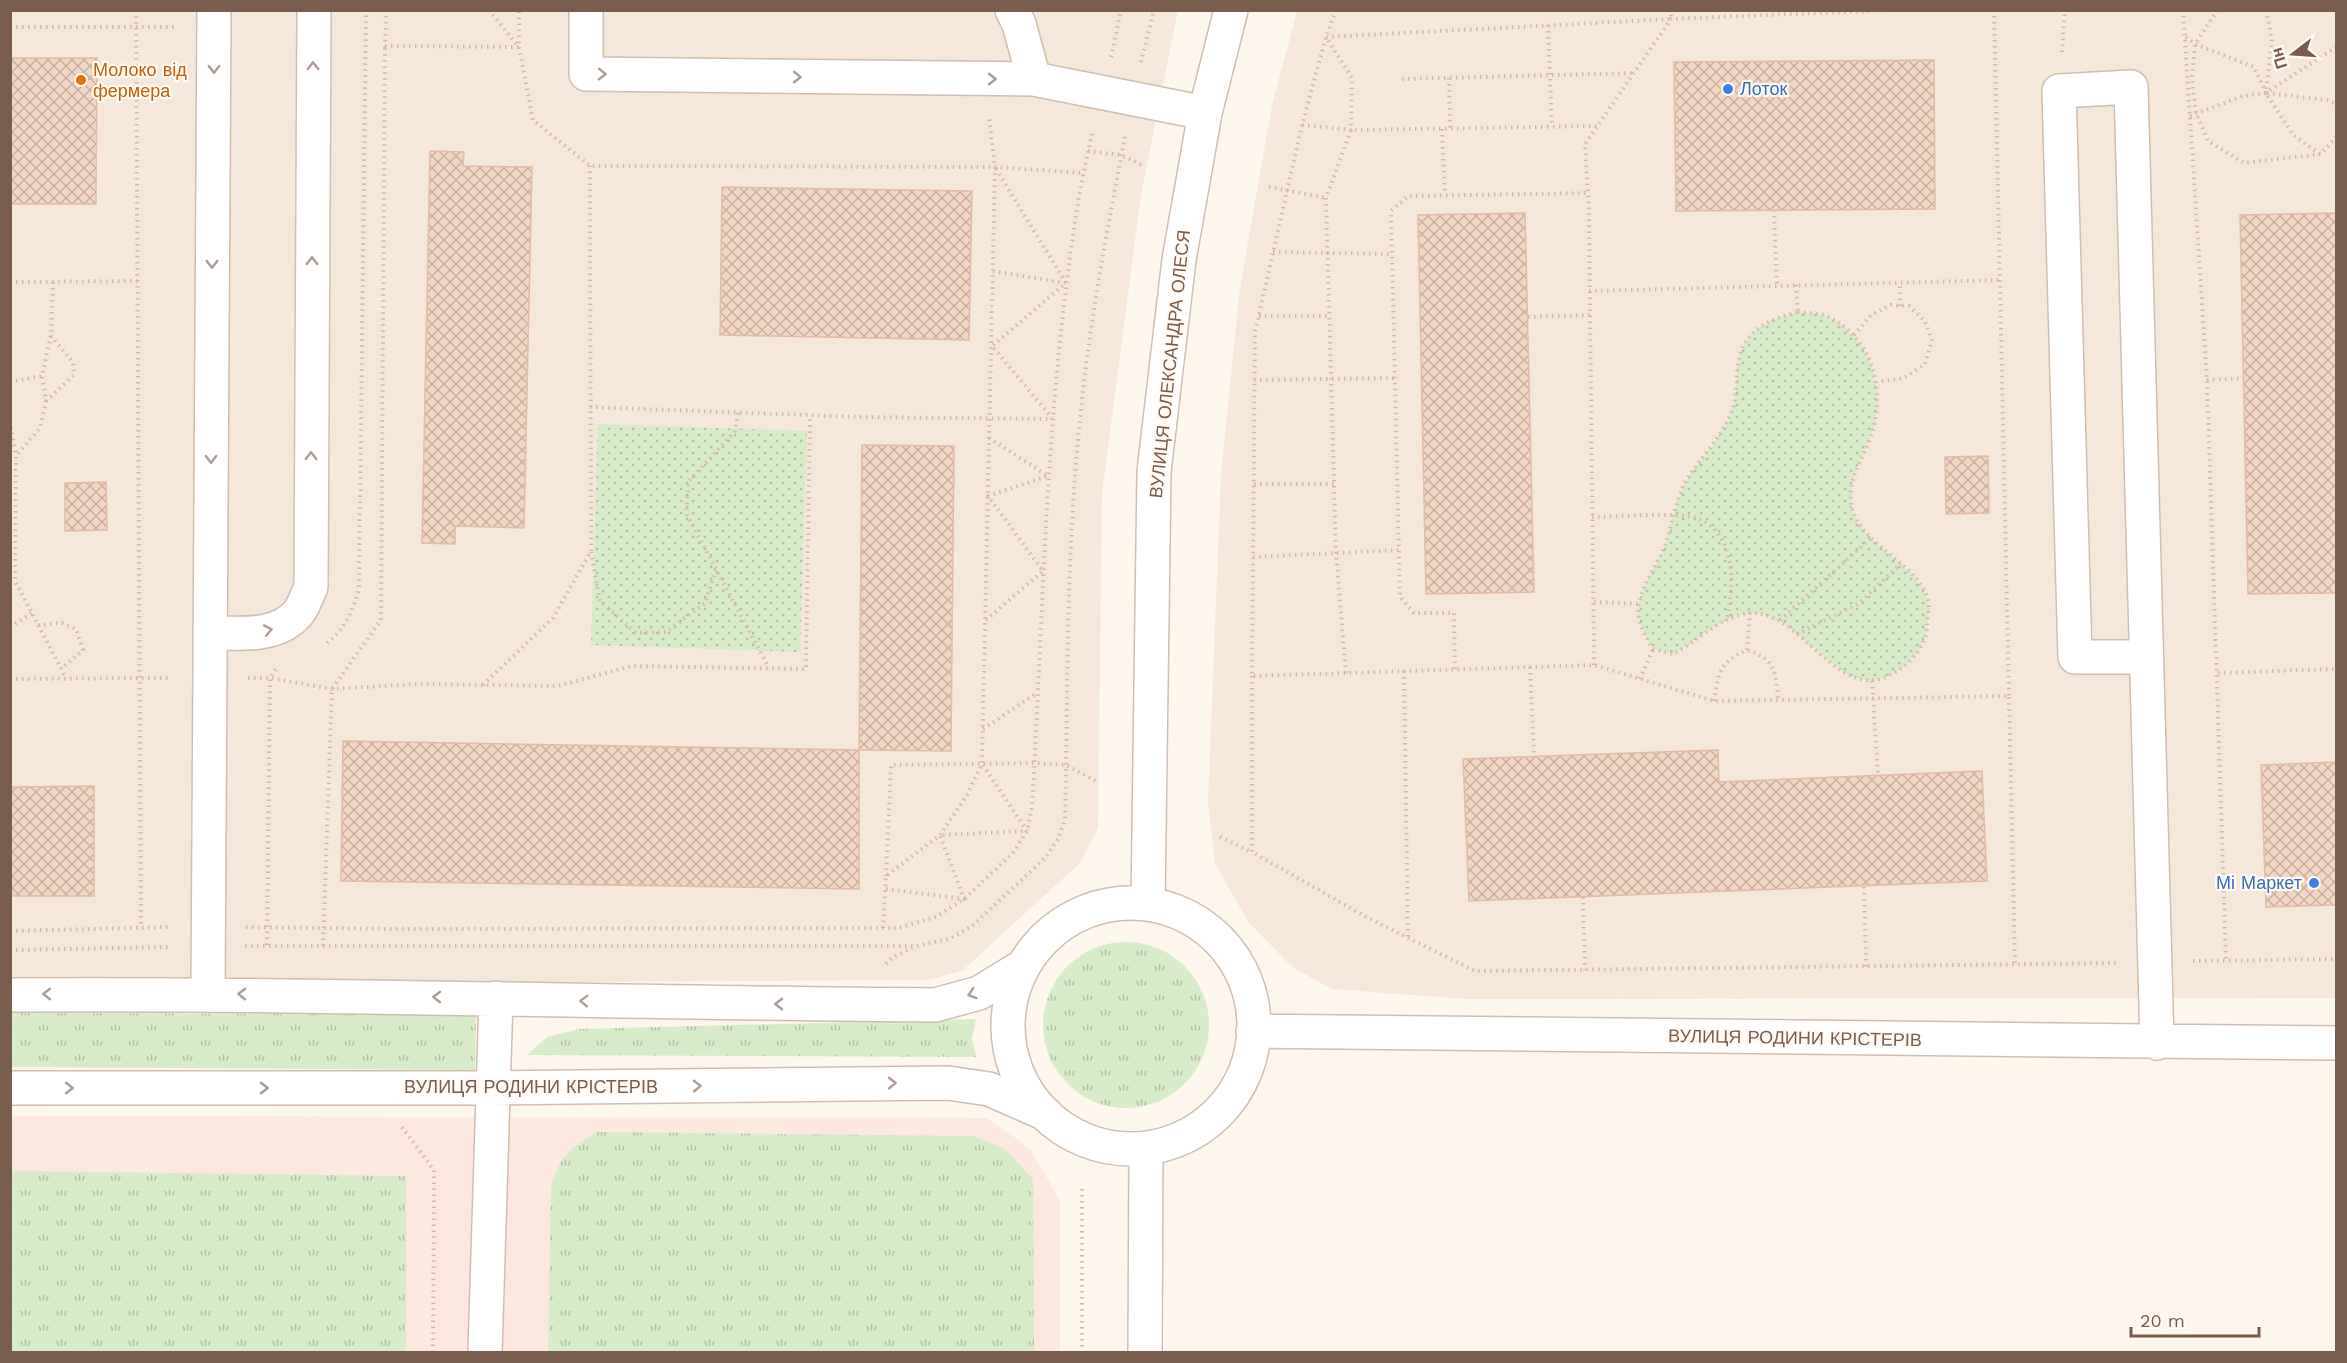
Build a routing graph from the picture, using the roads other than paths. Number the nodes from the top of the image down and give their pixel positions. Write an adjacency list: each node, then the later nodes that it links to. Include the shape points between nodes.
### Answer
1 (314, 10): 8 (street, one-way to 1, via 282,627 299,612 311,587)
2 (586, 10): 6 (street, one-way to 6, via 586,74)
3 (1012, 10): 6 (street)
4 (1231, 10): 7 (street, ВУЛИЦЯ ОЛЕКСАНДРА ОЛЕСЯ)
5 (214, 19): 8 (street, one-way to 8)
6 (1034, 79): 7 (street)
7 (1205, 113): 10 (street, ВУЛИЦЯ ОЛЕКСАНДРА ОЛЕСЯ, via 1179,260 1154,471)
8 (210, 633): 12 (street)
9 (2146, 657): 9 (street, via 2131,87 2059,91 2075,657); 16 (street)
10 (1148, 903): 11 (street, via 1106,904 1072,916 1044,937); 15 (street, via 1189,916 1222,943 1245,979)
11 (1023, 966): 14 (street, one-way to 14, via 979,993 935,1005); 20 (street, via 1010,999 1011,1057 1031,1098)
12 (208, 993): 13 (street, one-way to 13); 14 (street, one-way to 12)
13 (10, 994)
14 (496, 998): 19 (street)
15 (1253, 1031): 16 (street, ВУЛИЦЯ РОДИНИ КРІСТЕРІВ); 21 (street, via 1244,1075 1229,1100 1187,1136)
16 (2157, 1043): 17 (street, ВУЛИЦЯ РОДИНИ КРІСТЕРІВ)
17 (2337, 1043)
18 (10, 1088): 19 (street, ВУЛИЦЯ РОДИНИ КРІСТЕРІВ, one-way to 19)
19 (492, 1088): 20 (street, ВУЛИЦЯ РОДИНИ КРІСТЕРІВ, one-way to 20, via 948,1083 989,1089); 22 (street)
20 (1046, 1114): 21 (street, via 1084,1139 1125,1149)
21 (1146, 1149): 23 (street)
22 (485, 1353)
23 (1145, 1353)

